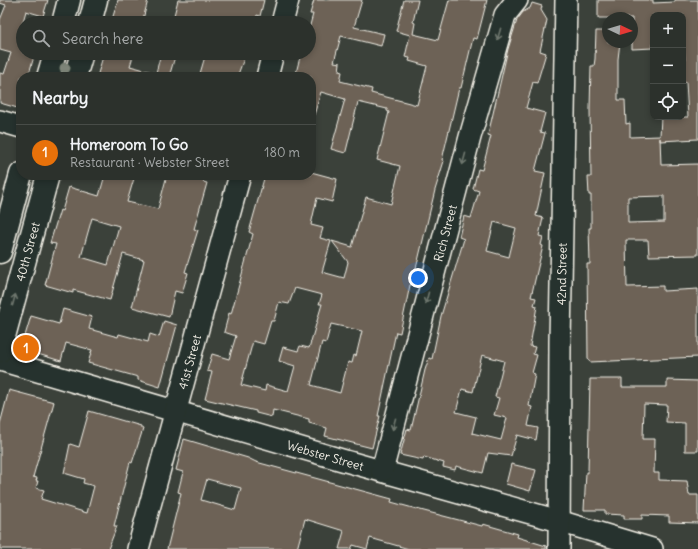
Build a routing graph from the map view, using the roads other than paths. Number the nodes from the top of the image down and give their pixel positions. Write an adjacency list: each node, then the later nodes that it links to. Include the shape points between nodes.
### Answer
1 (69, 0): 6 (main road)
2 (96, 0): 7 (main road)
3 (288, 0): 8 (street)
4 (517, 0): 24 (street, Rich Street, one-way to 24, via 505,15 500,30)
5 (566, 0): 25 (street, 42nd Street)
6 (65, 16)
7 (92, 16)
8 (284, 16)
9 (52, 60): 12 (main road)
10 (80, 60): 13 (main road)
11 (271, 60): 14 (street)
12 (49, 72)
13 (76, 72)
14 (268, 72)
15 (0, 121): 16 (street)
16 (16, 126)
17 (19, 180): 20 (main road)
18 (47, 180): 21 (main road, 40th Street, one-way to 18)
19 (239, 180): 23 (street, 41st Street)
20 (0, 252)
21 (0, 351)
22 (0, 360): 23 (street, Webster Street)
23 (175, 411): 24 (street, Webster Street); 26 (street, 41st Street)
24 (382, 471): 25 (street, Webster Street)
25 (559, 521): 27 (street, 42nd Street); 28 (street, Webster Street)
26 (138, 549)
27 (558, 549)
28 (652, 549)

